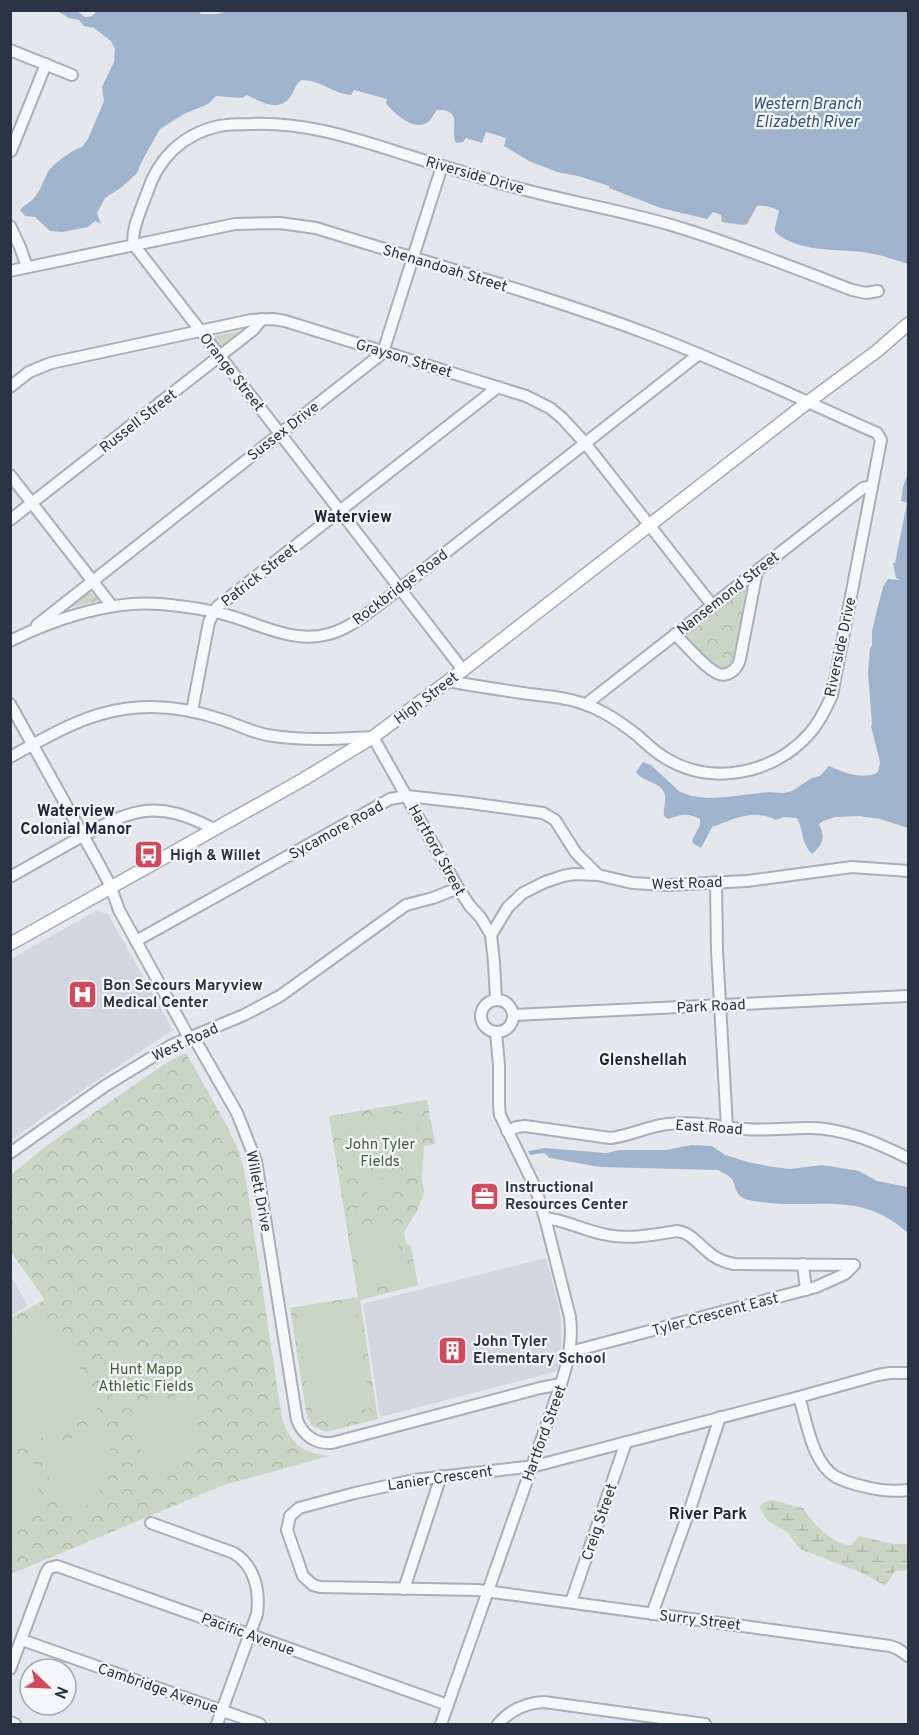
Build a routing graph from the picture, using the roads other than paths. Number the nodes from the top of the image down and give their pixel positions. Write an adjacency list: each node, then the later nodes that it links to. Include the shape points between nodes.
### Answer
1 (10, 50): 2 (street)
2 (46, 64): 3 (street); 4 (street)
3 (72, 75)
4 (11, 151)
5 (442, 166): 7 (street, Riverside Drive, via 303,126 220,126 187,139 161,163 146,195 133,236); 8 (street, Sussex Drive); 11 (street, Riverside Drive, via 680,227 852,290)
6 (10, 226): 9 (street)
7 (134, 245): 8 (street, Shenandoah Street, via 235,224 280,223 316,228); 9 (street, Shenandoah Street); 15 (street, Orange Street)
8 (414, 258): 16 (street, Sussex Drive); 17 (street, Shenandoah Street, via 546,299)
9 (27, 267): 10 (street, Shenandoah Street)
10 (10, 271)
11 (878, 291)
12 (909, 314): 21 (main road, via 818,389)
13 (262, 319): 15 (street, Grayson Street); 16 (street, Grayson Street, via 285,321); 18 (street, Russell Street)
14 (909, 324): 21 (main road)
15 (200, 331): 18 (street, Orange Street); 19 (street, Grayson Street, via 51,363 29,372)
16 (383, 351): 20 (street, Grayson Street); 23 (street, Sussex Drive)
17 (699, 354): 21 (street, Shenandoah Street); 24 (street, Rockbridge Road)
18 (220, 356): 23 (street, Orange Street); 27 (street, Russell Street)
19 (10, 387)
20 (498, 387): 24 (street, Grayson Street, via 550,408); 28 (street, Patrick Street)
21 (808, 402): 22 (street, Shenandoah Street); 30 (main road, High Street)
22 (862, 426): 26 (street, Riverside Drive, via 877,433 881,440)
23 (280, 434): 28 (street, Orange Street); 32 (street, Sussex Drive)
24 (585, 443): 30 (street, Grayson Street); 33 (street, Rockbridge Road)
25 (10, 475): 27 (street)
26 (872, 486): 31 (street, Nansemond Street, via 863,488); 43 (street, Riverside Drive, via 832,695 814,728 788,753 753,770 702,772 666,758 618,722)
27 (32, 503): 29 (street, Russell Street); 32 (street)
28 (340, 511): 33 (street, Orange Street); 36 (street, Patrick Street)
29 (10, 520)
30 (648, 525): 34 (street, Grayson Street); 40 (main road, High Street)
31 (757, 571): 34 (street, Nansemond Street); 38 (street, via 736,669 725,675 715,673)
32 (92, 580): 35 (street); 37 (street, Sussex Drive)
33 (400, 588): 36 (street, Rockbridge Road, via 352,624 314,637 289,634); 40 (street, Orange Street)
34 (712, 605): 38 (street, Nansemond Street)
35 (112, 606): 36 (street, Rockbridge Road, via 159,604); 37 (street, Rockbridge Road)
36 (213, 612): 44 (street, Patrick Street)
37 (29, 631): 39 (street, Rockbridge Road)
38 (675, 634): 43 (street, Nansemond Street)
39 (10, 641)
40 (463, 670): 41 (main road, High Street)
41 (448, 681): 43 (street, Riverside Drive); 45 (main road, High Street)
42 (10, 704): 46 (street, Willett Drive)
43 (587, 705)
44 (192, 711): 45 (street, via 282,737); 46 (street, via 148,707 105,713 66,727)
45 (373, 737): 48 (street, Hartford Street); 49 (main road, High Street)
46 (33, 745): 47 (street); 50 (street, Willett Drive)
47 (10, 757)
48 (407, 796): 52 (street, Sycamore Road, via 543,813 555,820 576,853); 56 (street, Hartford Street); 58 (street, Sycamore Road, via 390,800)
49 (214, 829): 50 (street, via 183,815 144,811 119,817); 55 (main road, High Street)
50 (83, 836): 53 (street); 55 (street, Willett Drive)
51 (909, 871): 54 (street, West Road, via 852,867)
52 (598, 875): 54 (street, West Road, via 645,884); 57 (street, West Road, via 563,876 532,888 508,907)
53 (10, 877)
54 (716, 882): 62 (street)
55 (111, 888): 58 (street, Willett Drive); 59 (main road, High Street)
56 (458, 888): 57 (street, Hartford Street); 65 (street, West Road, via 406,905 280,996)
57 (491, 934): 61 (street, Hartford Street)
58 (136, 941): 65 (street, Willett Drive)
59 (10, 944)
60 (909, 996): 62 (street, Park Road)
61 (496, 999): 63 (street, via 506,1002); 64 (street, Hartford Street, via 483,1007 481,1016 484,1026)
62 (720, 1005): 63 (street, Park Road); 66 (street)
63 (514, 1015): 64 (street, via 509,1028)
64 (496, 1033): 67 (street, Hartford Street, via 500,1115)
65 (190, 1037): 68 (street, West Road, via 136,1066); 75 (street, Willett Drive, via 237,1113 254,1153 297,1420 308,1436 332,1443)
66 (727, 1127): 67 (street, East Road, via 664,1124 610,1138 525,1126); 69 (street, East Road, via 824,1129 868,1140)
67 (507, 1131): 70 (street, Hartford Street, via 535,1187)
68 (10, 1153)
69 (909, 1158)
70 (545, 1218): 71 (street, via 617,1237 684,1232 717,1258 734,1264); 73 (street, Hartford Street, via 570,1317)
71 (802, 1264): 72 (street); 72 (street, Tyler Crescent East, via 854,1265 845,1274)
72 (806, 1290): 73 (street, Tyler Crescent East)
73 (570, 1352): 75 (street, Hartford Street)
74 (909, 1373): 76 (street, Lanier Crescent, via 878,1375)
75 (561, 1384): 79 (street, Hartford Street)
76 (800, 1397): 77 (street, Lanier Crescent); 81 (street, via 816,1453 833,1475 868,1488)
77 (720, 1418): 78 (street, Lanier Crescent); 86 (street)
78 (626, 1442): 79 (street, Lanier Crescent); 85 (street, Creig Street)
79 (532, 1466): 80 (street, Lanier Crescent); 84 (street, Hartford Street)
80 (441, 1476): 83 (street); 83 (street, Lanier Crescent, via 385,1485 299,1508 288,1522 287,1530 303,1576 314,1585)
81 (909, 1490)
82 (151, 1523): 87 (street, via 243,1559 258,1595)
83 (404, 1588): 84 (street, Lanier Crescent)
84 (488, 1592): 85 (street, Surry Street); 91 (street, Hartford Street)
85 (571, 1602): 86 (street, Surry Street)
86 (652, 1614): 89 (street, Surry Street, via 890,1646)
87 (250, 1635): 88 (street, Pacific Avenue, via 57,1566 46,1573); 91 (street, Pacific Avenue); 92 (street)
88 (22, 1640): 90 (street); 92 (street, Cambridge Avenue)
89 (909, 1656)
90 (10, 1669)
91 (448, 1705): 97 (street, Hartford Street)
92 (222, 1710): 95 (street); 96 (street, Cambridge Avenue)
93 (10, 1722): 94 (street)
94 (15, 1725)
95 (217, 1725)
96 (260, 1725)
97 (441, 1725)
98 (498, 1725): 99 (street, via 514,1710 544,1702)
99 (705, 1725)

